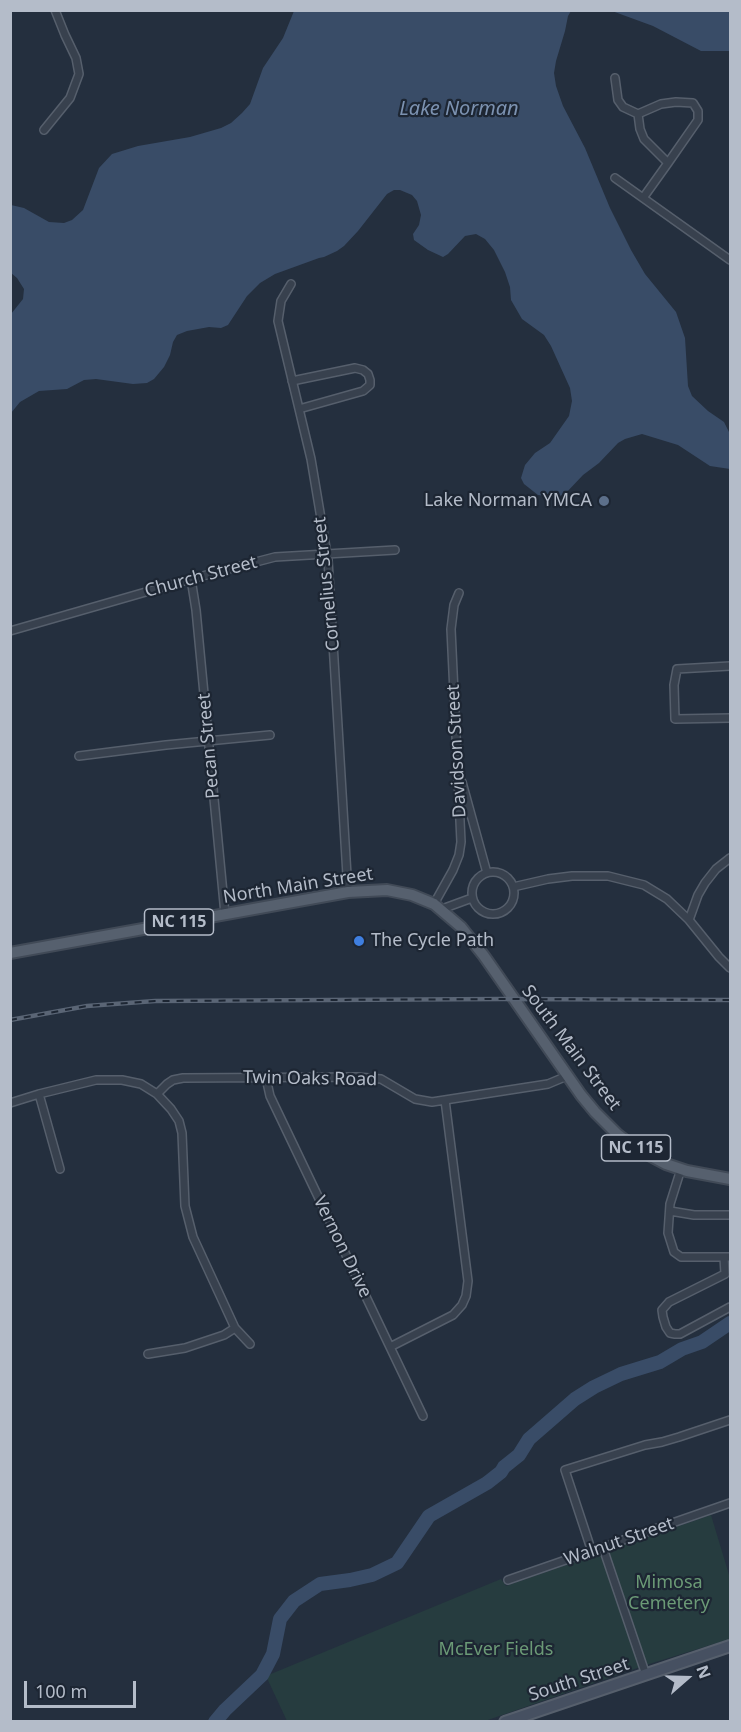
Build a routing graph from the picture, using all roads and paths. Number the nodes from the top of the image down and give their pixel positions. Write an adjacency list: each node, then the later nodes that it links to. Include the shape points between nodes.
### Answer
1 (56, 10): 4 (street, via 79,74 70,98)
2 (615, 78): 3 (street, via 618,100)
3 (638, 114): 5 (street, via 644,139); 5 (street, via 676,102 696,107 700,116)
4 (44, 130)
5 (668, 164): 7 (street)
6 (615, 178): 7 (street)
7 (643, 198): 8 (street)
8 (730, 260)
9 (291, 284): 10 (street, Cornelius Street, via 281,301 278,321)
10 (292, 381): 11 (street, Cornelius Street); 11 (street, via 356,368 368,374 370,380 363,391)
11 (299, 409): 13 (street, Cornelius Street)
12 (396, 550): 13 (street, Church Street)
13 (327, 554): 14 (street, Church Street, via 275,557); 26 (street, Cornelius Street)
14 (191, 579): 16 (street, Church Street); 20 (street, Pecan Street)
15 (459, 593): 22 (street, Davidson Street, via 451,629)
16 (10, 632)
17 (730, 666): 18 (street, via 677,669 674,685 675,719)
18 (730, 718)
19 (270, 735): 20 (street)
20 (208, 741): 21 (street); 29 (street, Pecan Street)
21 (79, 756)
22 (458, 768): 24 (street); 28 (street, Davidson Street, via 461,842)
23 (730, 858): 30 (street, via 705,883)
24 (487, 873): 25 (street, via 502,875); 27 (street, via 473,885)
25 (513, 886): 27 (street, via 511,903 498,914 482,911); 30 (street, via 572,876 608,876 644,885 667,899)
26 (348, 892): 28 (main road, North Main Street / NC 115, via 387,890 412,895); 29 (main road, North Main Street / NC 115)
27 (472, 898): 28 (street)
28 (438, 907): 32 (main road, North Main Street / NC 115, via 461,927)
29 (225, 914): 31 (main road, North Main Street / NC 115)
30 (689, 920): 33 (street)
31 (10, 953)
32 (491, 966): 34 (main road, South Main Street / NC 115)
33 (730, 968)
34 (567, 1076): 38 (street, Twin Oaks Road, via 548,1084); 41 (main road, South Main Street / NC 115, via 617,1134 643,1152)
35 (266, 1078): 37 (street, Twin Oaks Road, via 183,1078 173,1080); 38 (street, Twin Oaks Road, via 375,1078 415,1099); 51 (street, Vernon Drive, via 270,1096)
36 (39, 1094): 37 (street, via 76,1083 122,1080 141,1084); 39 (street); 40 (street)
37 (157, 1094): 49 (street, via 179,1121 188,1222)
38 (446, 1100): 51 (street, via 468,1281 466,1296 453,1315)
39 (10, 1104)
40 (60, 1169)
41 (681, 1169): 42 (main road, South Main Street / NC 115); 43 (street)
42 (730, 1179)
43 (670, 1211): 44 (street); 45 (street, via 668,1233 674,1252 681,1257)
44 (730, 1215)
45 (727, 1257): 46 (street)
46 (725, 1274): 47 (street); 48 (street, via 669,1302 662,1310 670,1333 680,1334)
47 (730, 1281)
48 (730, 1307)
49 (235, 1328): 50 (street); 52 (street, via 185,1348)
50 (250, 1344)
51 (390, 1347): 53 (street, Vernon Drive)
52 (148, 1354)
53 (423, 1416)
54 (730, 1420): 57 (street, via 565,1470)
55 (730, 1503): 56 (street, Walnut Street)
56 (603, 1548): 57 (street, Walnut Street); 60 (street)
57 (592, 1552): 58 (street, Walnut Street)
58 (508, 1580)
59 (730, 1646): 60 (street, South Street)
60 (646, 1675): 61 (street, South Street)
61 (505, 1722)

